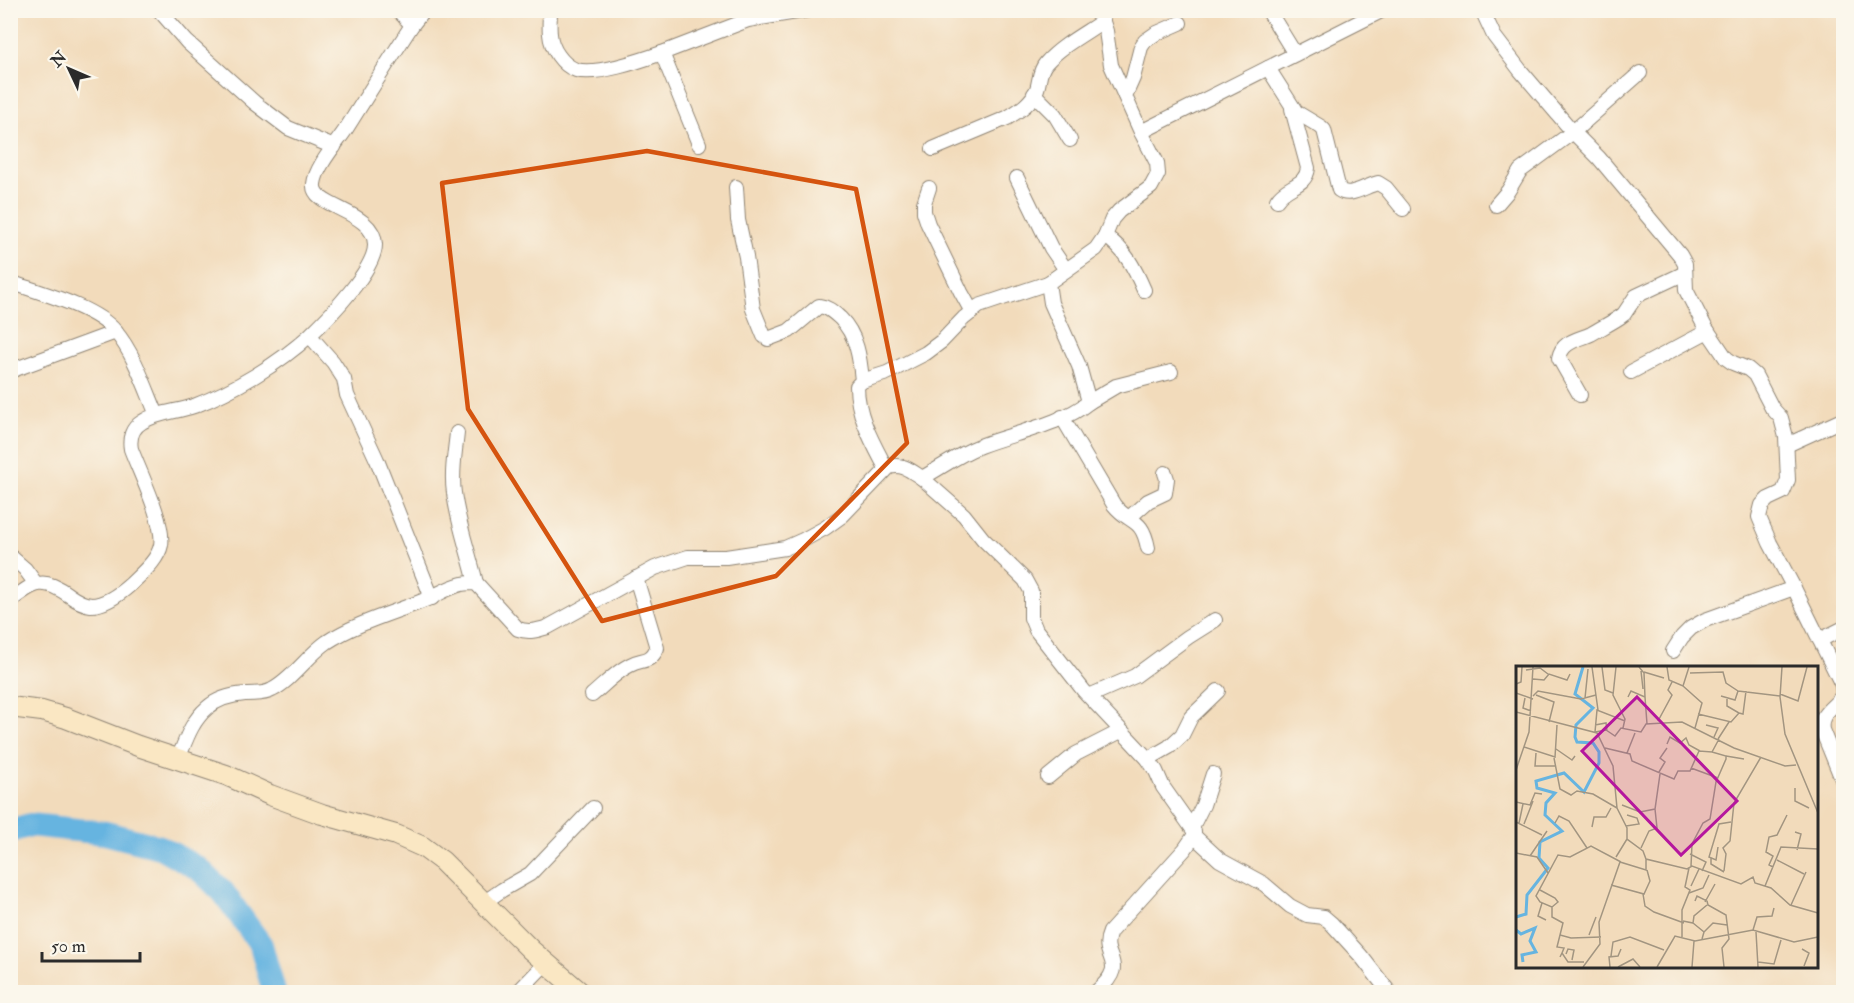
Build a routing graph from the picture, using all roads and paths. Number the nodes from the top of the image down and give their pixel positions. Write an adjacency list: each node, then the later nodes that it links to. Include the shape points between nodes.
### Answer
1 (159, 10): 23 (street, via 187,42 255,103 288,128)
2 (398, 10): 11 (street)
3 (424, 10): 11 (street)
4 (550, 10): 12 (street, via 550,35 555,49 576,70 631,64)
5 (809, 10): 12 (street, via 748,20)
6 (1268, 10): 13 (street)
7 (1383, 10): 13 (street)
8 (1482, 10): 20 (street, via 1494,36)
9 (1101, 16): 16 (street, via 1046,62); 17 (street, via 1108,55)
10 (1180, 23): 17 (street, via 1145,41)
11 (412, 24): 23 (street)
12 (662, 53): 22 (street)
13 (1295, 54): 14 (street)
14 (1268, 68): 18 (street); 19 (street)
15 (1640, 73): 20 (street)
16 (1034, 94): 21 (street, via 1055,115); 24 (street, via 1007,118)
17 (1125, 96): 19 (street)
18 (1291, 106): 28 (street, via 1307,175); 30 (street, via 1324,130 1339,190 1348,194 1381,184)
19 (1141, 132): 31 (street, via 1157,163 1158,174 1151,187 1112,219)
20 (1573, 132): 29 (street, via 1520,171); 33 (street, via 1680,255)
21 (1070, 140)
22 (699, 144)
23 (334, 147): 40 (street, via 317,175 314,189 328,203 366,224 375,250 358,281)
24 (933, 149)
25 (1017, 178): 32 (street)
26 (736, 187): 44 (street, via 753,309 764,336 768,339 789,331 813,310 825,306 852,333)
27 (929, 188): 37 (street, via 924,203 928,224)
28 (1277, 200)
29 (1496, 206)
30 (1403, 209)
31 (1105, 236): 32 (street, via 1096,249); 36 (street, via 1119,246)
32 (1066, 270): 35 (street)
33 (1685, 273): 38 (street, via 1686,290); 45 (street, via 1636,296 1620,317 1572,341 1560,352 1559,358)
34 (10, 282): 39 (street, via 93,314)
35 (1048, 283): 37 (street); 46 (street)
36 (1144, 290)
37 (972, 312): 44 (street, via 926,353)
38 (1707, 331): 43 (street); 51 (street, via 1726,358 1755,375 1781,418)
39 (116, 332): 41 (street); 47 (street)
40 (310, 336): 47 (street, via 268,367 212,399); 62 (street, via 344,379 347,395)
41 (10, 372)
42 (1171, 372): 46 (street, via 1116,386)
43 (1631, 372)
44 (862, 381): 52 (street, via 857,386 860,410)
45 (1580, 395)
46 (1089, 402): 48 (street)
47 (157, 415): 60 (street, via 134,429 130,442 161,527 161,544 155,559 129,586 94,605 79,602 45,583)
48 (1062, 417): 54 (street, via 980,446); 55 (street, via 1114,505)
49 (1844, 419): 51 (street)
50 (457, 433): 59 (street, via 454,492)
51 (1786, 445): 61 (street, via 1786,488 1762,505 1759,517)
52 (886, 468): 54 (street, via 904,466); 58 (street, via 843,515 784,548 688,558)
53 (1165, 473): 55 (street, via 1165,493 1148,501)
54 (922, 478): 70 (street, via 964,515 1025,580 1031,591 1031,618 1036,630)
55 (1130, 517): 56 (street, via 1142,529)
56 (1148, 548)
57 (10, 556): 60 (street)
58 (636, 578): 59 (street, via 548,627 532,631 519,629); 69 (street, via 657,648 650,658 631,664)
59 (476, 583): 62 (street, via 460,584)
60 (36, 584): 63 (street)
61 (1794, 588): 66 (street); 67 (street, via 1705,620 1691,628)
62 (432, 598): 73 (street, via 329,641 286,680 264,694 246,693 216,701 192,724)
63 (10, 601)
64 (1215, 620): 70 (street, via 1135,676)
65 (1844, 628): 66 (street)
66 (1820, 640): 77 (street, via 1843,690 1821,723)
67 (1673, 651)
68 (1218, 691): 74 (street, via 1191,717 1182,735)
69 (592, 695)
70 (1089, 696): 72 (street)
71 (10, 706): 73 (street, via 66,718)
72 (1121, 731): 74 (street); 76 (street, via 1076,754)
73 (178, 759): 80 (street, via 322,814 408,840 434,854)
74 (1148, 759): 79 (street)
75 (1213, 774): 79 (street)
76 (1048, 777)
77 (1844, 784)
78 (593, 808): 80 (street, via 530,874)
79 (1193, 831): 84 (street, via 1185,849 1110,932 1107,940 1113,972); 85 (street, via 1220,860 1264,884 1290,906 1307,915 1324,917)
80 (483, 903): 81 (street)
81 (546, 963): 82 (street); 83 (street)
82 (518, 993)
83 (580, 993)
84 (1096, 993)
85 (1389, 993)

